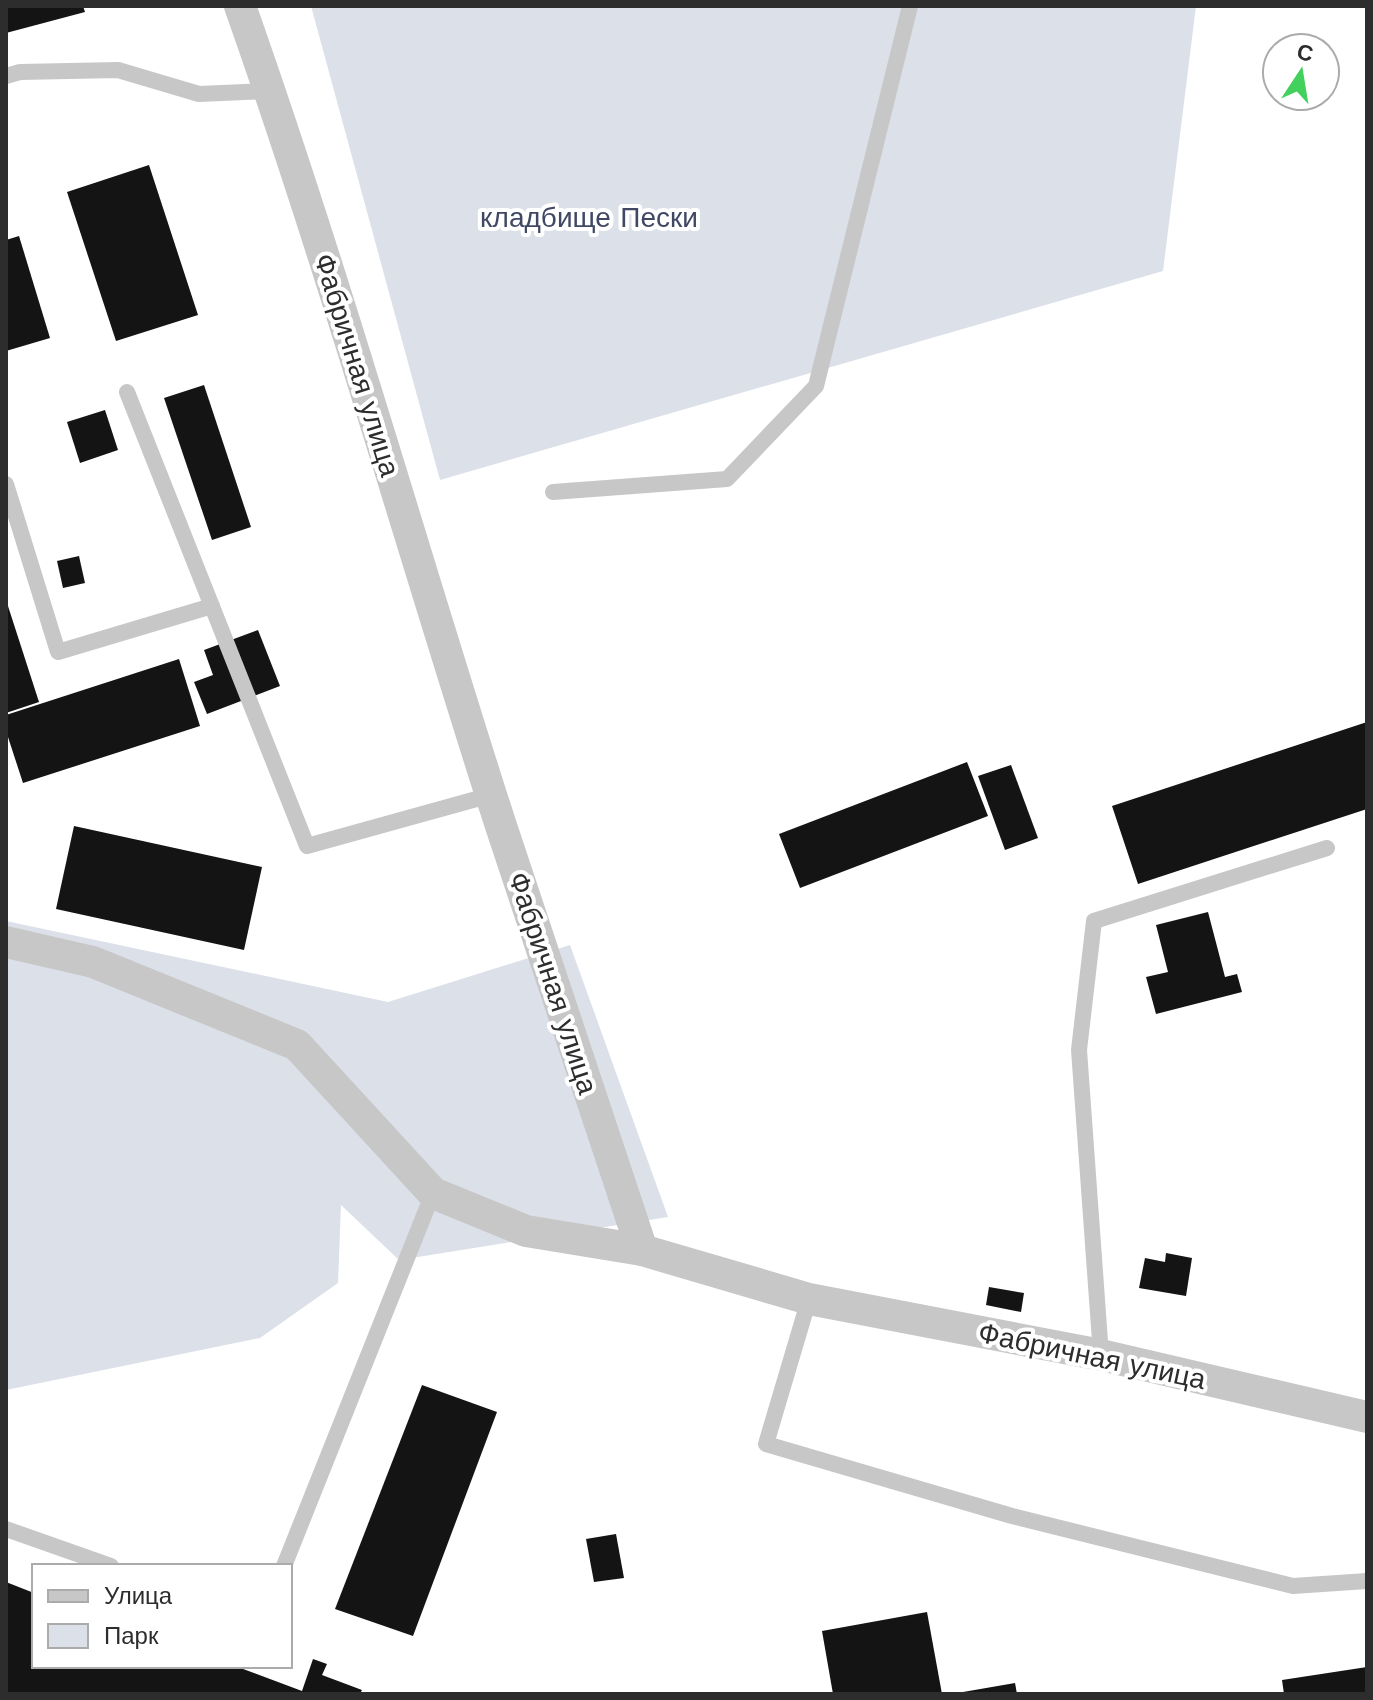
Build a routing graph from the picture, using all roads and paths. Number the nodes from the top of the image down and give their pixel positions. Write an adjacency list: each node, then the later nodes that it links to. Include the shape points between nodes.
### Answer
1 (240, 6): 4 (street, Фабричная улица)
2 (910, 6): 7 (lane, via 816,386 727,479)
3 (6, 76): 4 (lane, via 118,70 199,94)
4 (270, 91): 9 (street, Фабричная улица)
5 (127, 392): 8 (lane)
6 (6, 484): 8 (lane, via 58,652)
7 (553, 492)
8 (212, 606): 9 (lane, via 307,846)
9 (491, 795): 13 (street, Фабричная улица)
10 (1327, 848): 15 (lane, via 1094,921 1079,1050)
11 (6, 942): 12 (street, via 93,962 297,1045)
12 (433, 1193): 13 (street, via 526,1231); 19 (lane)
13 (642, 1250): 14 (street, Фабричная улица)
14 (809, 1299): 15 (street, Фабричная улица); 20 (lane, via 766,1444 1012,1516 1293,1586)
15 (1101, 1355): 16 (street, Фабричная улица)
16 (1367, 1417)
17 (6, 1529): 18 (lane)
18 (105, 1564)
19 (285, 1564)
20 (1367, 1581)

